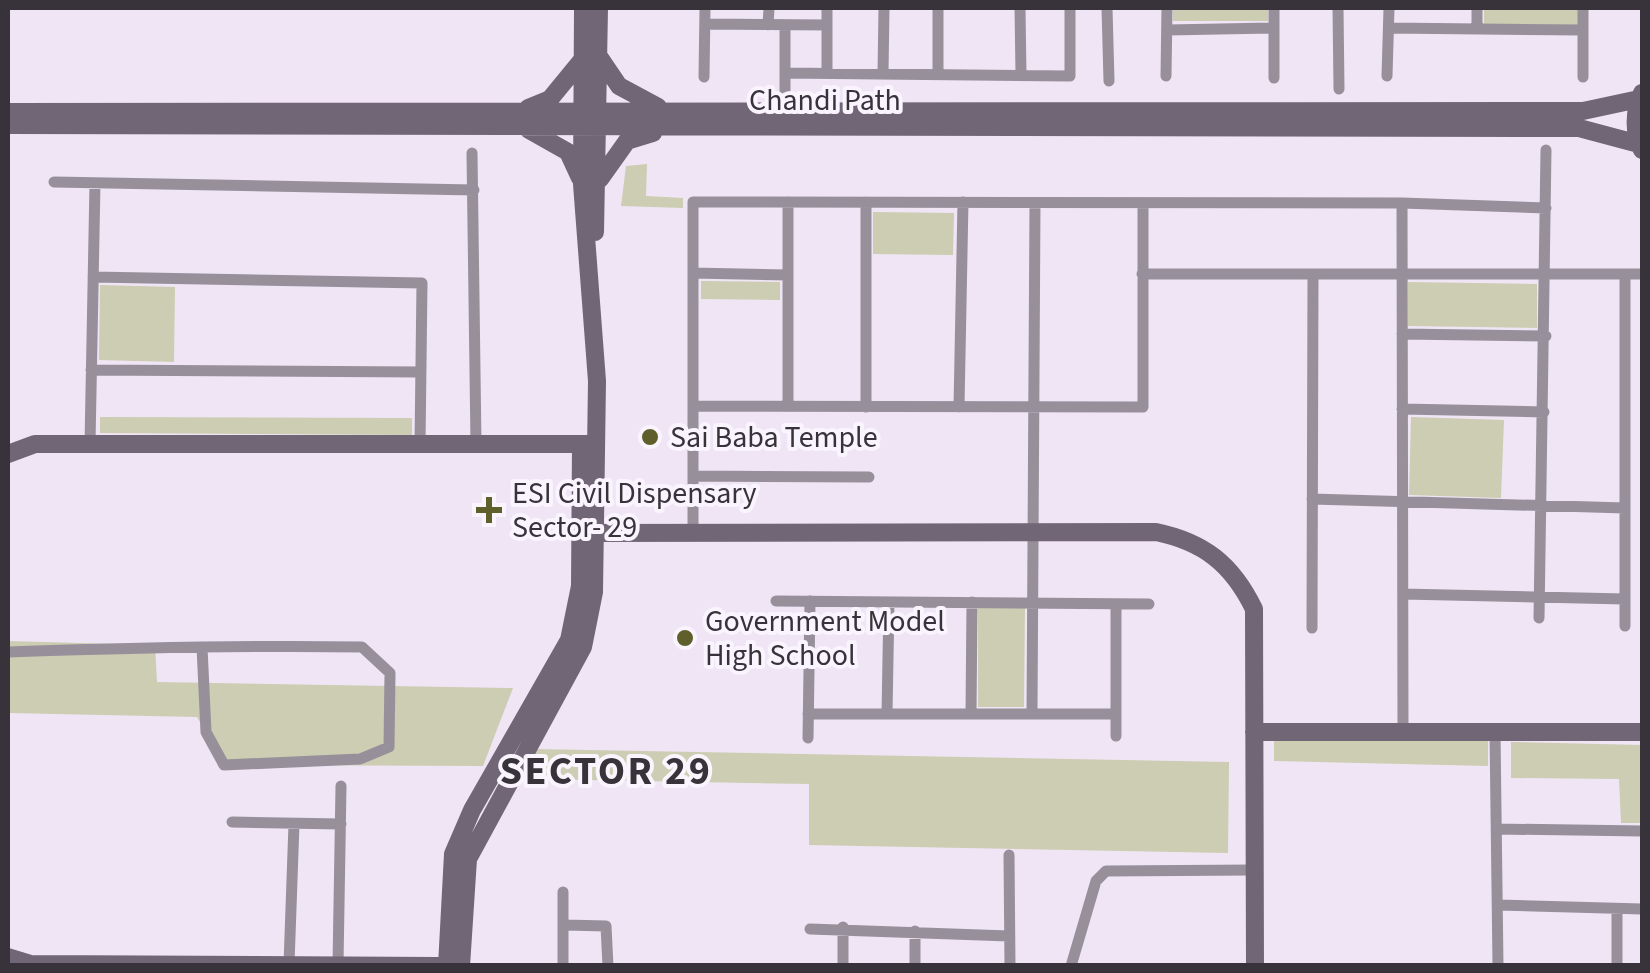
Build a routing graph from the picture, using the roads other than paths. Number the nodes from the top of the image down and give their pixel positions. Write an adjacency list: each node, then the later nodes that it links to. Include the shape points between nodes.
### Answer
1 (583, 8): 26 (street)
2 (599, 8): 26 (street)
3 (705, 8): 17 (street)
4 (768, 8): 18 (street)
5 (827, 8): 20 (street)
6 (884, 8): 28 (street)
7 (938, 8): 30 (street)
8 (1020, 8): 31 (street)
9 (1070, 8): 31 (street, via 1070,76)
10 (1108, 8): 37 (street)
11 (1167, 8): 24 (street)
12 (1274, 8): 21 (street)
13 (1338, 8): 38 (street)
14 (1389, 8): 22 (street)
15 (1477, 8): 23 (street)
16 (1583, 8): 25 (street)
17 (705, 24): 18 (street); 35 (street)
18 (768, 24): 19 (street)
19 (786, 25): 20 (street); 29 (street)
20 (827, 25): 27 (street)
21 (1274, 28): 24 (street); 36 (street)
22 (1388, 28): 23 (street); 33 (street)
23 (1477, 29): 25 (street)
24 (1167, 30): 32 (street)
25 (1583, 30): 34 (street)
26 (591, 58): 42 (street, via 550,99); 43 (street); 44 (street, via 619,86)
27 (827, 72): 28 (street); 29 (street)
28 (883, 73): 30 (street)
29 (785, 74): 41 (street)
30 (938, 74): 31 (street)
31 (1021, 75)
32 (1166, 76)
33 (1387, 76)
34 (1583, 77)
35 (704, 78)
36 (1274, 78)
37 (1109, 81)
38 (1339, 89)
39 (1641, 96): 41 (street, Chandi Path, via 1584,111); 46 (street)
40 (8, 112): 42 (street, Chandi Path)
41 (784, 112): 44 (street, Chandi Path)
42 (518, 119): 43 (street, Chandi Path); 45 (street, Chandi Path); 51 (street, via 568,152)
43 (590, 119): 44 (street, Chandi Path); 51 (street)
44 (672, 119): 46 (street, Chandi Path, via 1580,128); 51 (street, via 627,141)
45 (8, 125)
46 (1641, 147)
47 (1546, 150): 59 (street)
48 (472, 152): 52 (street)
49 (54, 182): 50 (street)
50 (95, 183): 52 (street); 68 (street)
51 (590, 183): 85 (street)
52 (474, 190): 84 (street)
53 (788, 202): 54 (street); 60 (street, via 693,202); 61 (street)
54 (866, 202): 55 (street); 75 (street)
55 (963, 202): 56 (street); 76 (street)
56 (1035, 202): 57 (street); 77 (street)
57 (1143, 202): 58 (street); 62 (street)
58 (1402, 203): 59 (street); 64 (street)
59 (1546, 208): 65 (street)
60 (693, 273): 61 (street); 73 (street)
61 (787, 274): 74 (street)
62 (1142, 274): 63 (street); 77 (street, via 1143,408)
63 (1313, 274): 64 (street); 89 (street)
64 (1402, 274): 65 (street); 69 (street)
65 (1547, 274): 66 (street); 70 (street)
66 (1624, 274): 67 (street); 92 (street)
67 (1642, 274)
68 (93, 277): 71 (street); 72 (street, via 422,283)
69 (1402, 334): 70 (street); 78 (street)
70 (1546, 336): 79 (street)
71 (91, 370): 72 (street); 82 (street)
72 (421, 372): 83 (street)
73 (694, 406): 74 (street); 87 (street)
74 (788, 406): 75 (street)
75 (866, 406): 76 (street)
76 (960, 407): 77 (street)
77 (1034, 407): 93 (street)
78 (1402, 408): 79 (street); 90 (street)
79 (1544, 412): 91 (street)
80 (8, 444): 81 (street)
81 (35, 444): 82 (street); 86 (street)
82 (90, 444): 83 (street)
83 (420, 444): 84 (street)
84 (476, 444): 85 (street)
85 (588, 444): 94 (street)
86 (8, 454)
87 (693, 476): 88 (street); 95 (street)
88 (870, 478)
89 (1312, 500): 90 (street); 108 (street)
90 (1402, 502): 91 (street); 96 (street)
91 (1542, 506): 92 (street); 97 (street)
92 (1625, 508): 98 (street)
93 (1032, 532): 95 (street); 103 (street); 116 (street, via 1156,532 1190,539 1220,560 1240,580 1254,609)
94 (588, 533): 95 (street); 143 (street, via 594,592 583,648 468,860); 145 (street, via 569,640 454,854)
95 (693, 533)
96 (1402, 594): 97 (street); 117 (street)
97 (1540, 597): 98 (street); 106 (street)
98 (1624, 600): 107 (street)
99 (776, 601): 100 (street)
100 (810, 601): 101 (street); 111 (street)
101 (889, 602): 102 (street); 112 (street)
102 (972, 602): 103 (street); 113 (street)
103 (1032, 603): 104 (street); 114 (street)
104 (1116, 604): 105 (street); 115 (street)
105 (1149, 604)
106 (1539, 618)
107 (1625, 626)
108 (1312, 628)
109 (202, 647): 109 (street, via 362,647 390,672 390,748 360,759 224,765 206,732); 110 (street)
110 (8, 652)
111 (808, 714): 112 (street); 121 (street)
112 (887, 714): 113 (street)
113 (971, 714): 114 (street)
114 (1032, 714): 115 (street)
115 (1115, 714): 120 (street)
116 (1254, 732): 117 (street); 129 (street)
117 (1402, 732): 118 (street)
118 (1495, 732): 119 (street); 126 (street)
119 (1642, 732)
120 (1116, 736)
121 (808, 738)
122 (341, 786): 125 (street)
123 (232, 822): 124 (street)
124 (294, 824): 125 (street); 140 (street)
125 (340, 824): 142 (street)
126 (1497, 829): 127 (street); 131 (street)
127 (1642, 830)
128 (1008, 855): 138 (street)
129 (1254, 870): 151 (street, via 1106,871 1096,882); 152 (street)
130 (563, 892): 134 (street)
131 (1498, 905): 132 (street); 153 (street)
132 (1616, 909): 133 (street); 154 (street)
133 (1642, 910)
134 (565, 925): 146 (street); 147 (street, via 606,926)
135 (843, 927): 136 (street); 137 (street); 148 (street)
136 (810, 929)
137 (915, 931): 138 (street); 149 (street)
138 (1009, 936): 150 (street)
139 (8, 957): 141 (street)
140 (289, 964): 141 (street); 142 (street)
141 (88, 965)
142 (345, 965): 144 (street)
143 (462, 965): 145 (street)
144 (438, 966)
145 (448, 966)
146 (563, 966)
147 (608, 966)
148 (843, 966)
149 (915, 966)
150 (1010, 966)
151 (1072, 966)
152 (1254, 966)
153 (1498, 966)
154 (1616, 966)

